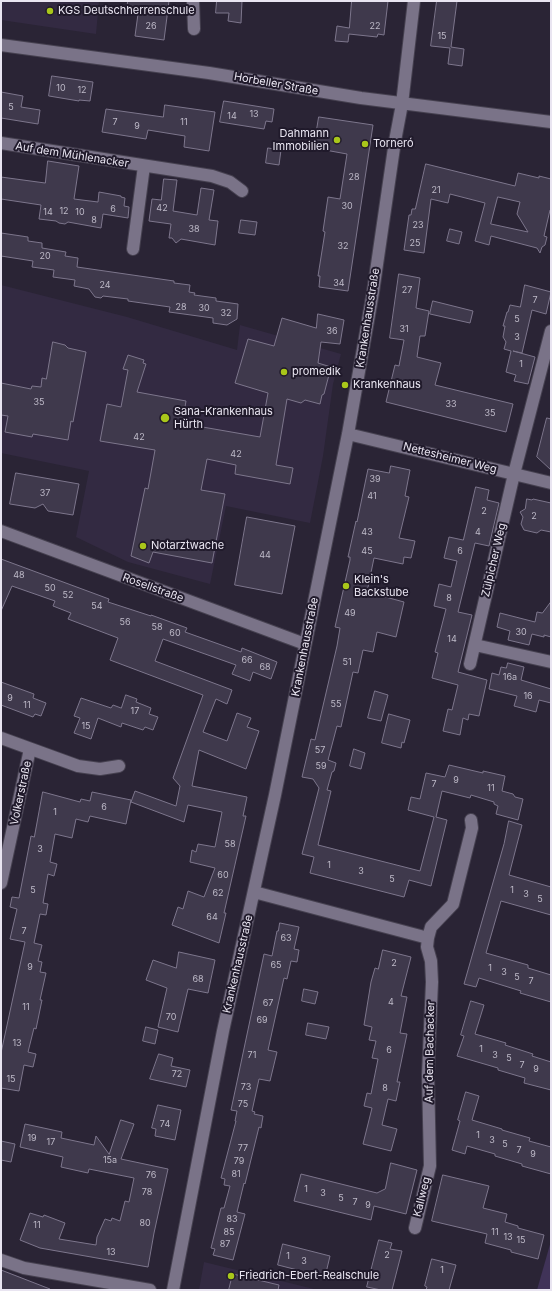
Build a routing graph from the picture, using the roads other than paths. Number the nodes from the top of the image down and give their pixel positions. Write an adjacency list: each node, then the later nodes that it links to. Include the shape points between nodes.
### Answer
1 (193, 1): 3 (street)
2 (414, 1): 5 (street, Krankenhausstraße)
3 (194, 29)
4 (1, 45): 5 (street, Horbeller Straße, via 209,73)
5 (402, 104): 6 (street, Horbeller Straße); 12 (street, Krankenhausstraße)
6 (551, 122)
7 (1, 143): 8 (street, Auf dem Mühlenacker)
8 (144, 166): 9 (street, Auf dem Mühlenacker, via 212,176 230,182); 10 (street, Auf dem Mühlenacker)
9 (242, 191)
10 (133, 249)
11 (551, 331): 13 (street, Zülpicher Weg)
12 (348, 434): 13 (street, Nettesheimer Weg); 16 (street, Krankenhausstraße)
13 (514, 474): 14 (street, Nettesheimer Weg); 17 (street, Zülpicher Weg)
14 (551, 483)
15 (1, 531): 16 (street, Rosellstraße)
16 (305, 644): 25 (street, Krankenhausstraße)
17 (475, 646): 18 (street); 19 (street, Zülpicher Weg)
18 (551, 662)
19 (470, 664)
20 (1, 738): 21 (street)
21 (30, 749): 22 (street, via 78,766 100,769); 24 (street, Volkerstraße)
22 (119, 766)
23 (471, 820): 26 (street, via 472,828 453,904 431,927)
24 (1, 883)
25 (254, 892): 26 (street); 31 (street, Krankenhausstraße, via 223,1031)
26 (428, 938): 27 (street, Auf dem Bachacker, via 432,982 428,1075)
27 (430, 1166): 28 (street, Kallweg)
28 (415, 1228)
29 (1, 1260): 30 (street, via 24,1268)
30 (150, 1290)
31 (173, 1290)

